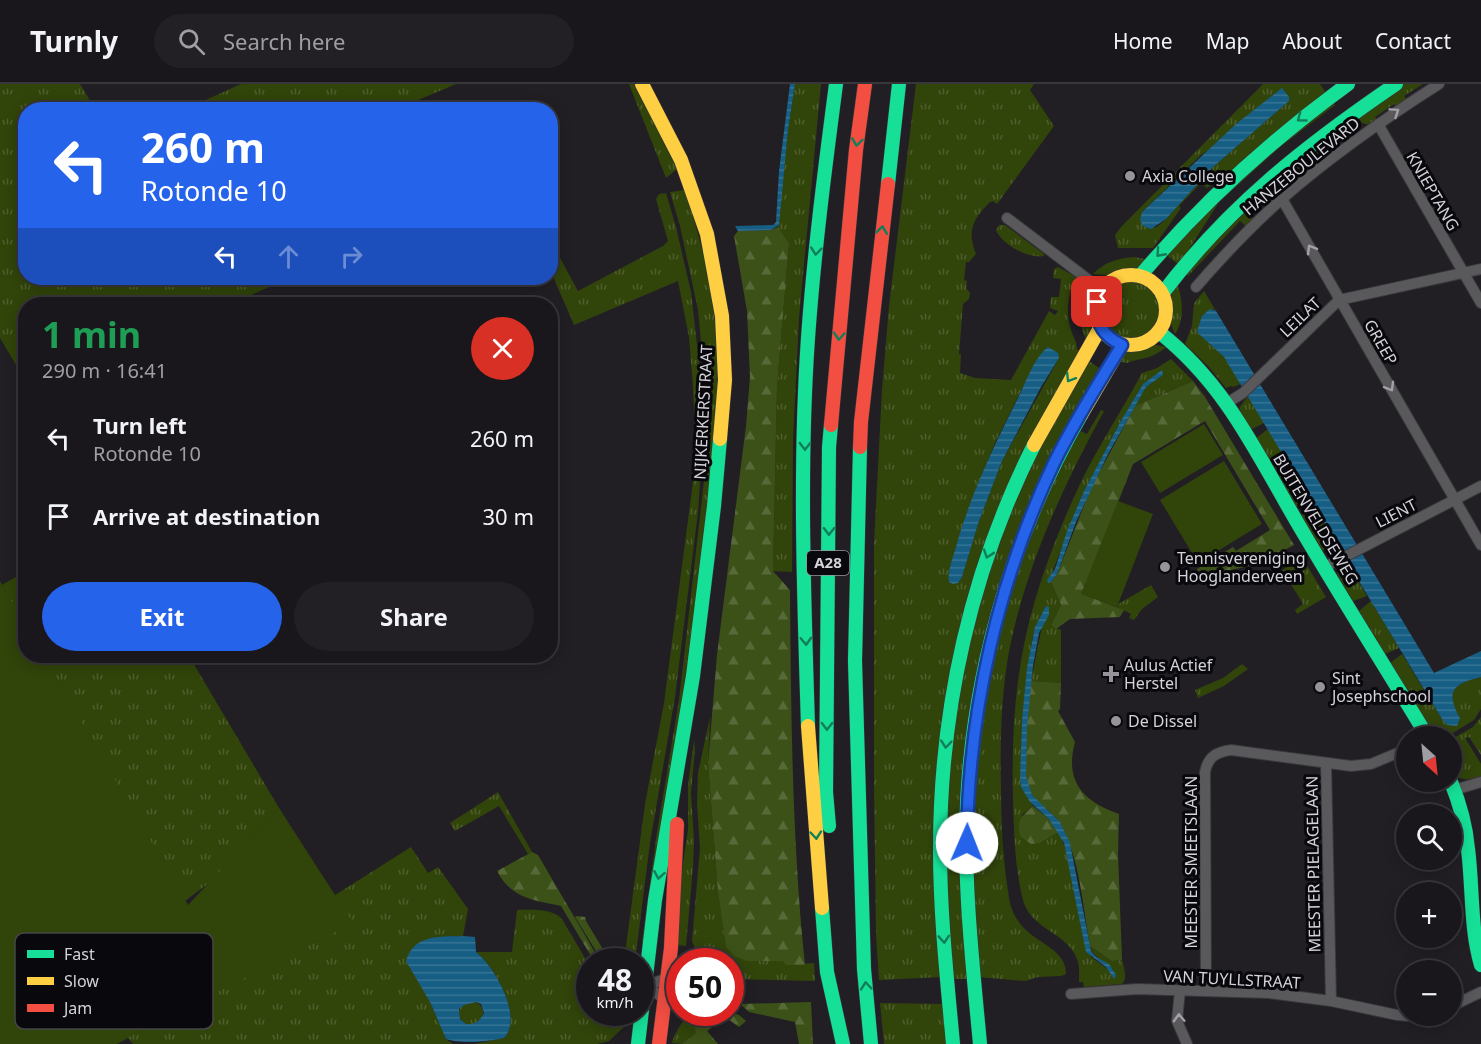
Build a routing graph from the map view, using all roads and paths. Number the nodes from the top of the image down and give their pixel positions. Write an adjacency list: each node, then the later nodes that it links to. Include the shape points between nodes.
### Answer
1 (642, 84): 31 (main road, NIJKERKERSTRAAT, via 674,145 698,206 715,274 724,338 720,455)
2 (836, 84): 52 (main road, A28, one-way to 52, via 808,339 804,605 809,754 827,972)
3 (865, 84): 52 (main road, A28, one-way to 52, via 829,447 826,792)
4 (899, 84): 53 (main road, A28, one-way to 4, via 864,969 855,672 856,523 861,422)
5 (1348, 84): 15 (main road, HANZEBOULEVARD, one-way to 15, via 1250,159)
6 (1368, 84): 9 (main road)
7 (1396, 84): 9 (main road, HANZEBOULEVARD)
8 (1438, 84): 10 (street, HANZEBOULEVARD, one-way to 8)
9 (1381, 89): 18 (main road, HANZEBOULEVARD, via 1257,189 1191,256)
10 (1378, 124): 11 (street, HANZEBOULEVARD); 14 (street, KNIEPTANG)
11 (1282, 199): 16 (street, HANZEBOULEVARD); 19 (street, GREEP, one-way to 11)
12 (1007, 218): 17 (street)
13 (1481, 269): 14 (street, LEILAT)
14 (1464, 273): 19 (street, LEILAT); 20 (street, KNIEPTANG)
15 (1140, 276): 17 (main road, via 1121,276); 18 (main road)
16 (1196, 287)
17 (1102, 290): 21 (main road, via 1096,311)
18 (1162, 294): 22 (main road, via 1166,313)
19 (1340, 300): 24 (street, LEILAT, via 1243,393); 26 (street, GREEP, one-way to 26)
20 (1481, 303)
21 (1100, 328): 23 (main road); 54 (main road, one-way to 54, via 1019,475 989,550 968,622 948,730 940,819 941,899)
22 (1159, 332): 23 (main road, via 1138,345); 24 (main road, BUITENVELDSEWEG, via 1210,378)
23 (1122, 345): 55 (main road, via 1084,406 1047,479 1017,554 994,631 978,709 969,785 967,861)
24 (1227, 403): 28 (main road, BUITENVELDSEWEG)
25 (1481, 486): 26 (street, LIENT)
26 (1455, 500): 27 (street, GREEP); 28 (street, LIENT)
27 (1481, 545)
28 (1325, 567): 29 (main road, BUITENVELDSEWEG)
29 (1421, 726)
30 (1396, 753): 32 (street, MEESTER SMEETSLAAN, via 1371,764)
31 (681, 755): 37 (main road, NIJKERKERSTRAAT, one-way to 37); 38 (main road, NIJKERKERSTRAAT)
32 (1326, 763): 42 (street, MEESTER SMEETSLAAN, via 1231,750 1215,754 1208,762); 46 (street, MEESTER PIELAGELAAN)
33 (1481, 782): 34 (street)
34 (1462, 785)
35 (1455, 792): 36 (main road, via 1466,835)
36 (1476, 903): 39 (main road, via 1474,943)
37 (650, 948)
38 (671, 948)
39 (1481, 965)
40 (1180, 990): 42 (street, VAN TUYLLSTRAAT); 44 (street, VAN TUYLLSTRAAT); 56 (street, one-way to 40, via 1178,1021)
41 (654, 991): 45 (street)
42 (1206, 991): 46 (street, VAN TUYLLSTRAAT, via 1269,993)
43 (1481, 992): 47 (street)
44 (1071, 994)
45 (665, 999): 51 (main road, NIJKERKERSTRAAT)
46 (1331, 1001): 48 (street, VAN TUYLLSTRAAT)
47 (1462, 1001)
48 (1396, 1015)
49 (640, 1026): 50 (main road, NIJKERKERSTRAAT)
50 (638, 1044)
51 (659, 1044)
52 (844, 1044)
53 (871, 1044)
54 (953, 1044)
55 (980, 1044)
56 (1187, 1044)

